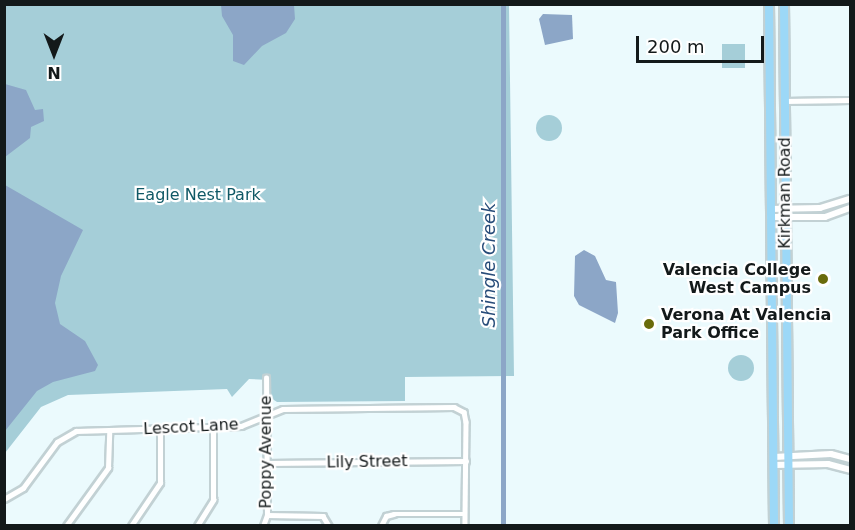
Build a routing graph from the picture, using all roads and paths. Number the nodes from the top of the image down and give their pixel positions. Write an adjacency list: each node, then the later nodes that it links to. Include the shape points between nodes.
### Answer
1 (769, 4): 8 (main road, Kirkman Road)
2 (784, 4): 4 (main road, Kirkman Road)
3 (850, 100): 4 (street)
4 (784, 101): 6 (main road, Kirkman Road)
5 (850, 199): 6 (street, via 820,208)
6 (785, 208): 8 (street); 9 (main road, Kirkman Road)
7 (850, 208): 9 (street, via 825,217)
8 (770, 213): 9 (street); 18 (main road, Kirkman Road)
9 (785, 218): 16 (main road, Kirkman Road)
10 (266, 378): 11 (street, Poppy Avenue)
11 (267, 412): 12 (street, Lescot Lane, via 251,423); 17 (street, Lescot Lane, via 454,407 464,412); 19 (street, Poppy Avenue)
12 (213, 428): 13 (street, Lescot Lane); 26 (street, via 213,501)
13 (160, 429): 14 (street, Lescot Lane); 25 (street, via 160,483)
14 (109, 431): 21 (street, Lescot Lane, via 65,434 23,488); 24 (street, via 108,468)
15 (850, 459): 16 (street, via 831,454)
16 (788, 460): 18 (street); 20 (street); 32 (main road, Kirkman Road)
17 (466, 461): 19 (street, Lily Street); 22 (street)
18 (773, 461): 31 (main road, Kirkman Road)
19 (267, 463): 23 (street, Poppy Avenue)
20 (850, 470)
21 (4, 499)
22 (465, 514): 29 (street, via 394,514 386,516); 30 (street)
23 (267, 515): 27 (street, Poppy Avenue); 28 (street, via 323,516)
24 (66, 525)
25 (131, 525)
26 (197, 525)
27 (263, 525)
28 (329, 525)
29 (381, 525)
30 (465, 525)
31 (774, 525)
32 (789, 525)

